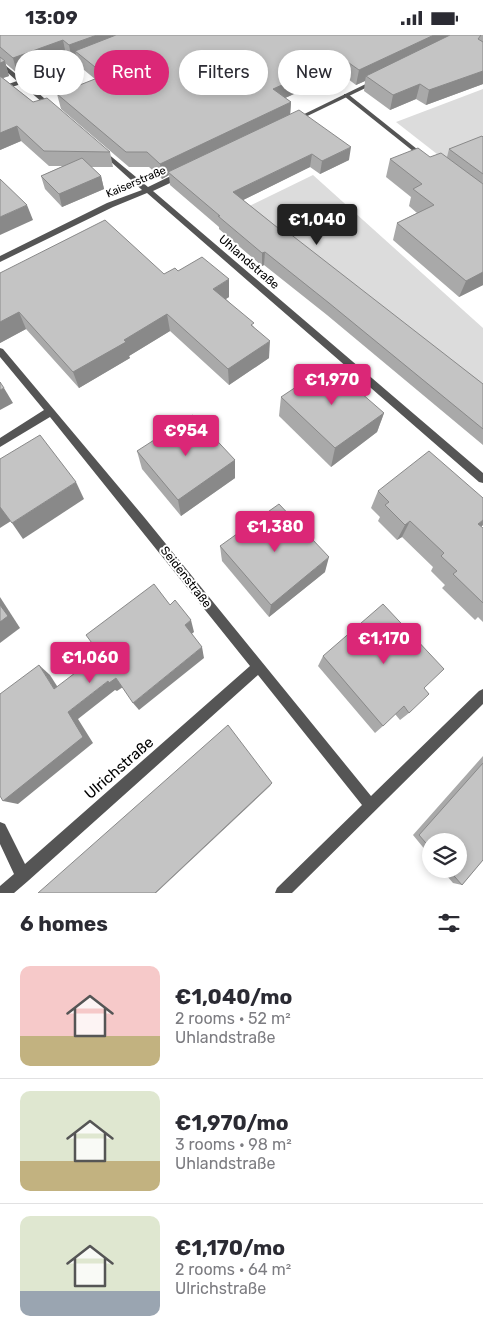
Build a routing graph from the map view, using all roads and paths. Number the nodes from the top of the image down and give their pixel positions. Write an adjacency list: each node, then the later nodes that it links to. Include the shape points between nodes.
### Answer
1 (0, 63): 2 (street)
2 (15, 76)
3 (385, 76): 6 (street)
4 (15, 84): 5 (street)
5 (0, 89)
6 (351, 93)
7 (37, 95): 9 (street)
8 (346, 95): 10 (street); 12 (street)
9 (58, 113)
10 (288, 123)
11 (93, 143): 14 (street, Uhlandstraße)
12 (435, 165)
13 (184, 173): 14 (street, Kaiserstraße)
14 (148, 190): 15 (street, Kaiserstraße); 19 (street, Uhlandstraße)
15 (0, 259)
16 (0, 351): 17 (street, Seidenstraße)
17 (51, 411): 18 (street); 20 (street, Seidenstraße)
18 (0, 443)
19 (483, 479)
20 (258, 667): 22 (street, Seidenstraße); 24 (street, Ulrichstraße)
21 (483, 695): 22 (street)
22 (370, 805): 26 (street)
23 (0, 829): 24 (street)
24 (23, 876): 25 (street, Ulrichstraße)
25 (3, 893)
26 (282, 893)

